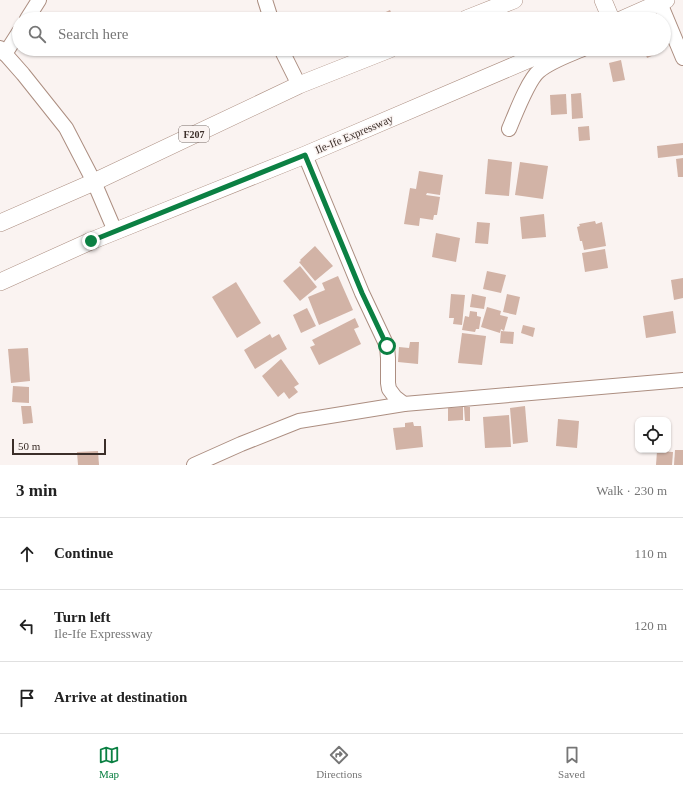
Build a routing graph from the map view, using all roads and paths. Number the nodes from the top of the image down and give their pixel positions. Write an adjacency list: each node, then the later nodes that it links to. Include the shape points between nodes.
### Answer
1 (39, 0): 6 (street)
2 (265, 0): 7 (street)
3 (514, 0): 8 (main road)
4 (603, 0): 9 (main road)
5 (663, 1): 10 (main road); 11 (street)
6 (31, 12)
7 (269, 12)
8 (484, 12)
9 (608, 12)
10 (639, 12)
11 (667, 12)
12 (671, 24): 19 (street)
13 (12, 40): 14 (street)
14 (3, 51): 23 (street, via 66,128)
15 (284, 56): 20 (street)
16 (372, 56): 20 (main road, F207)
17 (537, 56): 22 (main road, Ile-Ife Expressway)
18 (567, 56): 21 (street, via 538,71 530,82)
19 (683, 58)
20 (299, 85): 23 (main road, F207)
21 (509, 129)
22 (305, 155): 25 (main road, Ile-Ife Expressway); 28 (street, via 362,293 387,346 389,390)
23 (94, 182): 24 (main road, F207); 25 (street)
24 (0, 223)
25 (115, 231): 26 (main road, Ile-Ife Expressway)
26 (0, 282)
27 (683, 380): 28 (street)
28 (404, 404): 29 (street, via 299,421)
29 (194, 465)

